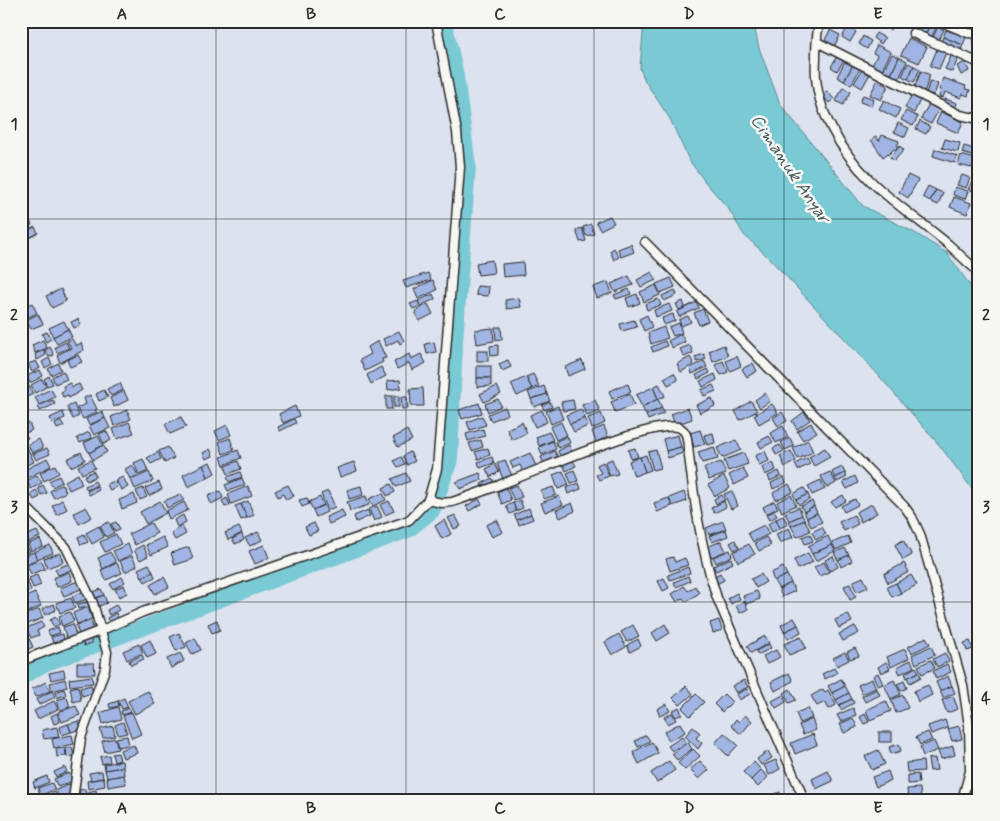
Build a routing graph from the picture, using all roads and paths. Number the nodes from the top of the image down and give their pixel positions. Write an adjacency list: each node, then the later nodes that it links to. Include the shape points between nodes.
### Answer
1 (436, 21): 13 (street, via 457,132 460,167 437,469)
2 (820, 21): 7 (street)
3 (939, 21): 6 (street)
4 (979, 21): 6 (street)
5 (913, 33): 9 (street)
6 (978, 34): 8 (street)
7 (817, 42): 10 (street, via 960,115); 12 (street, via 815,75 819,98 842,148 870,181)
8 (979, 44)
9 (975, 61)
10 (979, 119)
11 (645, 242): 19 (street, via 912,517 920,534 963,685 969,726 970,771)
12 (979, 272)
13 (430, 501): 15 (street, via 409,520 152,609); 18 (street, via 452,502 594,447 645,431 672,427 682,429 687,438 696,515 717,598)
14 (21, 502): 15 (street, via 71,555)
15 (103, 634): 16 (street); 17 (street, via 107,652 105,668 81,738)
16 (21, 662)
17 (73, 800)
18 (804, 800)
19 (962, 800)

